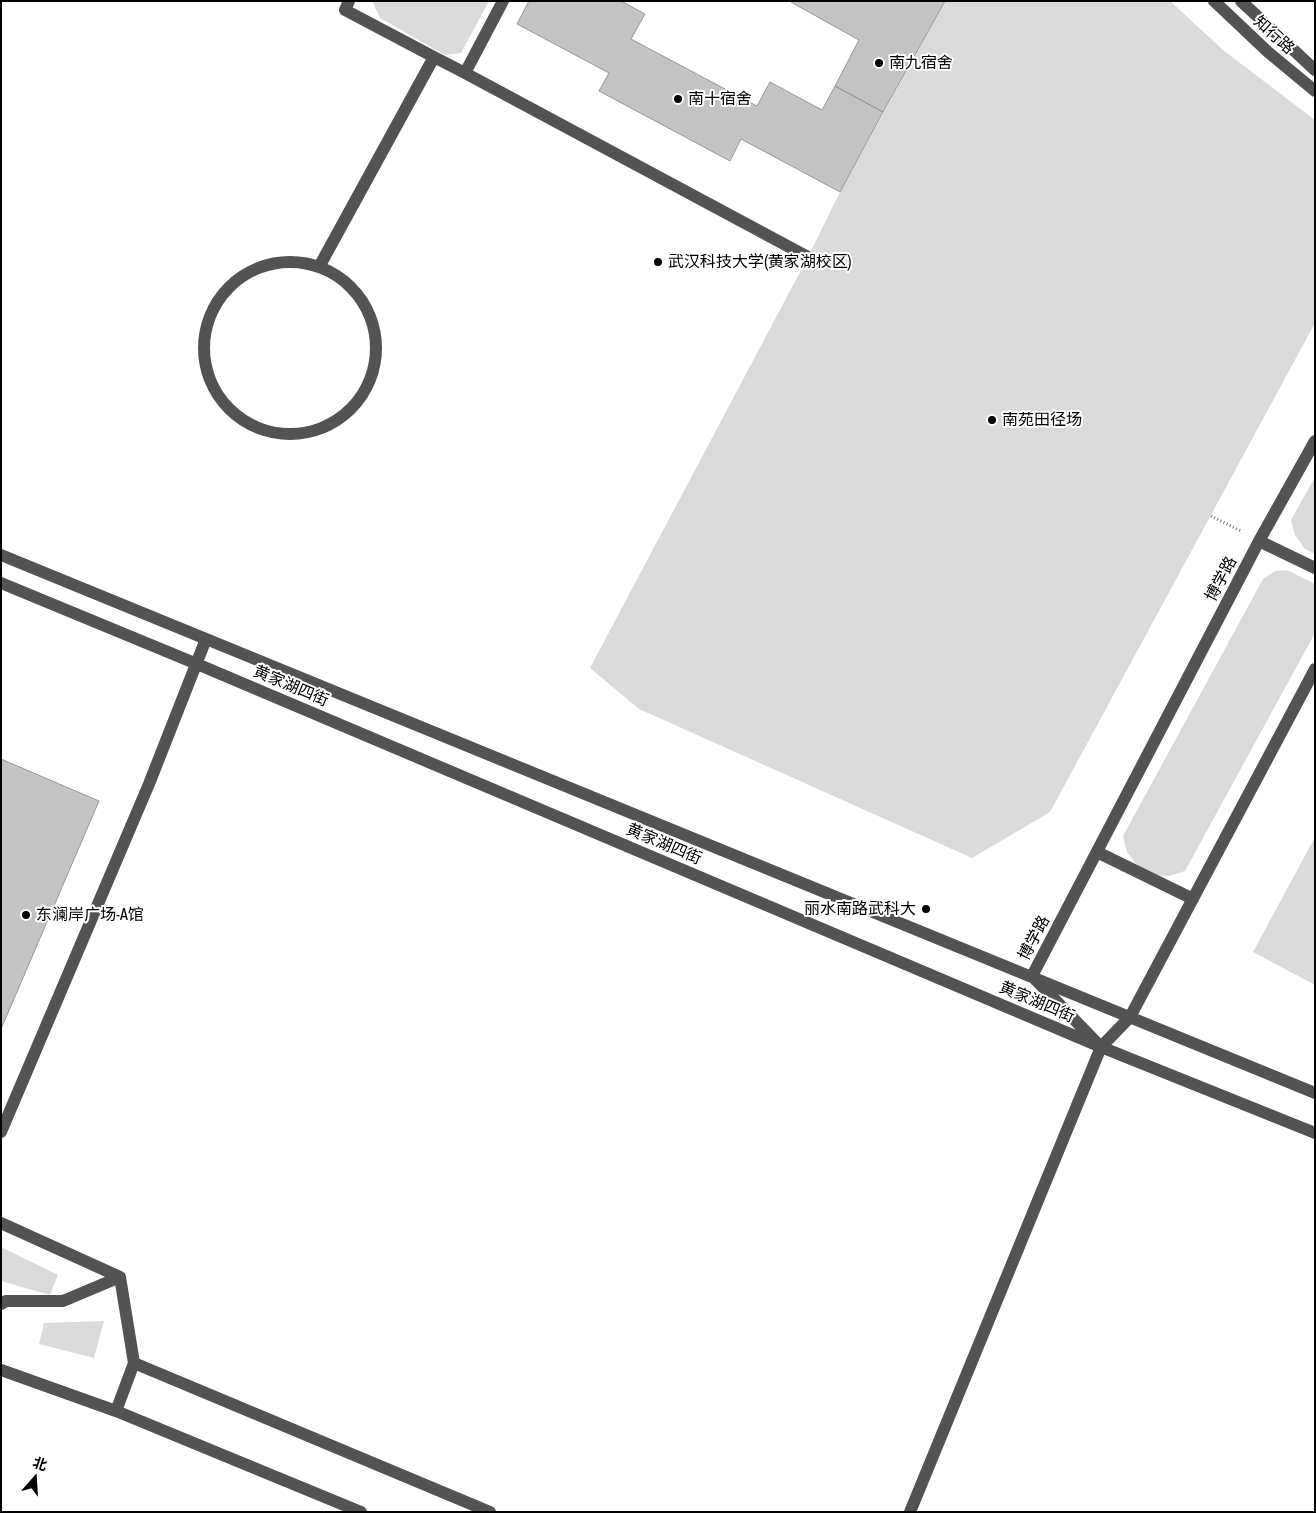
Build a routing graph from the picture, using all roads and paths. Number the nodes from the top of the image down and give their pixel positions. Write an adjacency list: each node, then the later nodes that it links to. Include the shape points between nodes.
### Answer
1 (349, 1): 5 (street, via 345,10)
2 (503, 1): 7 (street)
3 (1214, 1): 8 (street, 知行路)
4 (1240, 1): 6 (street, 知行路)
5 (434, 57): 7 (street); 10 (street)
6 (1315, 70)
7 (464, 73): 9 (street)
8 (1315, 91)
9 (808, 257)
10 (319, 267): 10 (street, via 290,262 260,267 235,281 216,303 205,330 204,360 213,387 230,411 255,427 282,434 309,432 335,422 356,404 370,380 376,353 374,326 362,301 343,280)
11 (1315, 441): 13 (street, 博学路)
12 (1210, 516): 13 (path)
13 (1259, 541): 15 (street); 20 (street, 博学路)
14 (1, 555): 17 (street, 黄家湖四街)
15 (1315, 568)
16 (1, 583): 18 (street, 黄家湖四街)
17 (206, 639): 18 (street); 22 (street, 黄家湖四街)
18 (196, 664): 24 (street, 黄家湖四街); 26 (street, via 149,784)
19 (1315, 669): 21 (street)
20 (1097, 852): 21 (street); 22 (street, 博学路)
21 (1193, 899): 23 (street)
22 (1032, 976): 23 (street, 黄家湖四街); 24 (street, 博学路)
23 (1130, 1017): 24 (street); 25 (street, 黄家湖四街)
24 (1101, 1047): 27 (street, 黄家湖四街); 36 (street)
25 (1315, 1093)
26 (1, 1132)
27 (1315, 1133)
28 (1, 1223): 29 (street)
29 (120, 1277): 30 (street, via 62,1301 6,1301); 31 (street)
30 (1, 1304)
31 (134, 1363): 33 (street); 35 (street)
32 (1, 1370): 33 (street)
33 (116, 1411): 34 (street)
34 (360, 1512)
35 (490, 1512)
36 (910, 1512)

